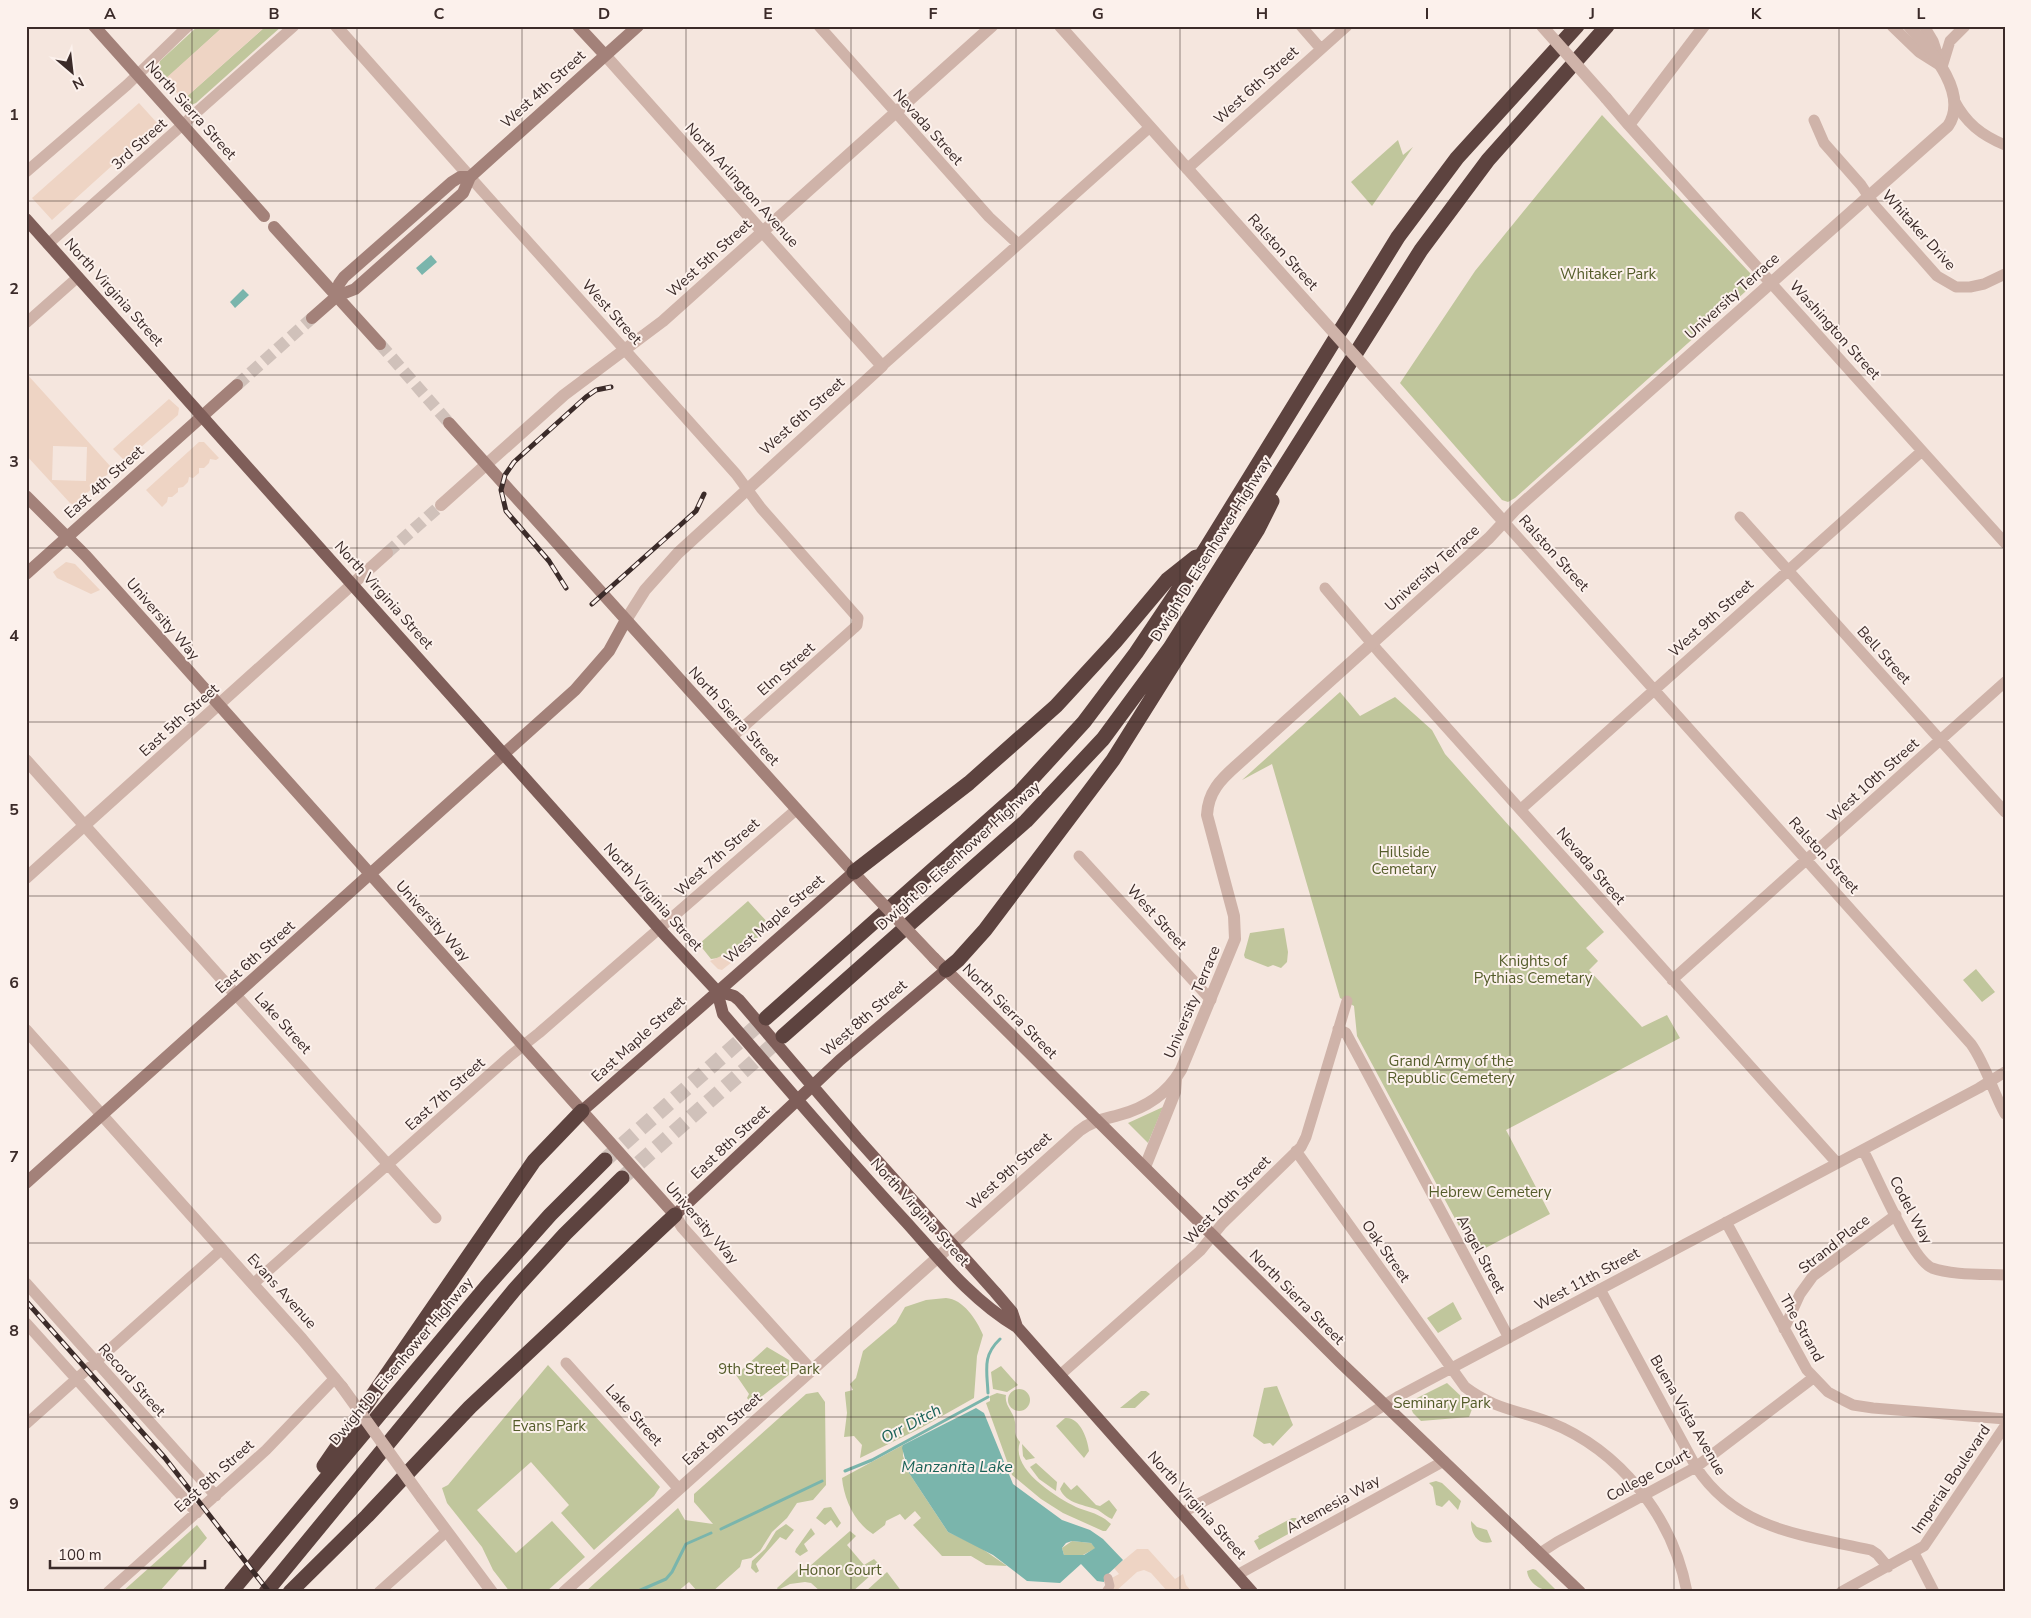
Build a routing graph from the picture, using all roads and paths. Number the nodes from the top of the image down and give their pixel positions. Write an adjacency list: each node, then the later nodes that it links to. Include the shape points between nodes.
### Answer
1 (94, 26): 22 (main road, North Sierra Street)
2 (188, 26): 22 (street)
3 (294, 26): 26 (street, 3rd Street)
4 (336, 26): 32 (street, West Street)
5 (578, 26): 20 (main road, North Arlington Avenue)
6 (638, 26): 20 (main road, West 4th Street)
7 (819, 26): 24 (street, Nevada Street)
8 (992, 26): 24 (street, West 5th Street)
9 (1060, 26): 28 (street, Ralston Street)
10 (1301, 26): 19 (street)
11 (1347, 26): 19 (street, West 6th Street)
12 (1542, 26): 27 (street, Washington Street, bridge)
13 (1577, 26): 62 (highway, Dwight D. Eisenhower Highway, via 1457,158 1398,238)
14 (1607, 26): 50 (highway, Dwight D. Eisenhower Highway, via 1459,196 1400,281)
15 (1704, 26): 27 (street)
16 (1892, 26): 21 (street, via 1919,52)
17 (1965, 26): 21 (street, via 1950,41)
18 (1915, 27): 21 (street)
19 (1321, 49): 30 (street, West 6th Street)
20 (605, 55): 32 (main road, West 4th Street); 37 (street, North Arlington Avenue)
21 (1942, 67): 23 (street)
22 (137, 74): 26 (main road, North Sierra Street); 31 (street)
23 (1954, 100): 29 (street, via 1977,131); 33 (street, University Terrace, via 1955,110 1948,126)
24 (896, 112): 37 (street, West 5th Street); 39 (street, Nevada Street, via 1004,233)
25 (1814, 120): 33 (street, Whitaker Drive, via 1824,143)
26 (183, 125): 34 (main road, North Sierra Street); 38 (street, 3rd Street)
27 (1629, 125): 42 (street, Washington Street)
28 (1150, 127): 30 (street, Ralston Street); 39 (street, West 6th Street)
29 (2005, 145)
30 (1187, 169): 59 (street, Ralston Street, bridge)
31 (26, 172)
32 (470, 177): 43 (main road, West 4th Street, via 463,192 355,289); 47 (street, West Street)
33 (1868, 196): 40 (street, Whitaker Drive, via 1945,282 1970,287); 42 (street, University Terrace)
34 (264, 216)
35 (26, 219): 38 (main road, North Virginia Street)
36 (274, 227): 43 (main road)
37 (762, 232): 47 (street, West 5th Street, via 663,321); 48 (street, North Arlington Avenue)
38 (48, 244): 41 (main road, North Virginia Street)
39 (1018, 244): 48 (street, West 6th Street)
40 (2005, 274)
41 (78, 277): 45 (street); 51 (main road, North Virginia Street)
42 (1771, 283): 53 (street, Washington Street); 59 (street, University Terrace)
43 (337, 296): 44 (main road, West 4th Street); 46 (main road)
44 (312, 318)
45 (26, 323)
46 (380, 344)
47 (624, 350): 54 (street, West 5th Street, via 564,395); 55 (street, West Street)
48 (882, 366): 55 (street, West 6th Street)
49 (237, 385): 51 (main road)
50 (1320, 408): 88 (highway, via 1258,529 1112,760 985,930); 97 (highway, Dwight D. Eisenhower Highway, via 1170,648 1103,739 1026,821)
51 (203, 415): 60 (main road, East 4th Street); 66 (main road, North Virginia Street)
52 (450, 423): 54 (main road, North Sierra Street)
53 (1922, 452): 61 (street, Washington Street); 64 (street, West 9th Street)
54 (486, 464): 57 (street, West 5th Street); 68 (main road, North Sierra Street)
55 (747, 488): 68 (street, West 6th Street, via 678,553 645,590); 69 (street, West Street, via 856,615)
56 (26, 496): 60 (main road, University Way)
57 (441, 504)
58 (1740, 517): 64 (street, Bell Street)
59 (1504, 522): 70 (street, University Terrace); 72 (street, Ralston Street)
60 (66, 538): 65 (main road, East 4th Street); 73 (main road, University Way, via 86,556)
61 (2005, 543)
62 (1205, 550): 84 (highway, via 1166,580 1078,684 1032,728 956,794); 94 (highway, Dwight D. Eisenhower Highway, via 1114,684 1052,758 1019,793)
63 (387, 553): 66 (street)
64 (1788, 571): 72 (street, West 9th Street); 75 (street, Bell Street)
65 (26, 574)
66 (353, 584): 73 (street, East 5th Street); 76 (main road, North Virginia Street)
67 (1324, 588): 70 (street, Nevada Street)
68 (626, 620): 74 (main road, North Sierra Street); 76 (main road, West 6th Street, via 587,678)
69 (858, 622): 74 (street, Elm Street)
70 (1373, 644): 79 (street, Nevada Street); 92 (street, University Terrace, via 1223,778 1210,798 1207,814 1236,928 1232,949)
71 (2005, 682): 75 (street, West 10th Street)
72 (1655, 690): 79 (street, West 9th Street); 83 (street, Ralston Street)
73 (218, 706): 81 (street, East 5th Street); 85 (main road, University Way)
74 (732, 737): 78 (main road, North Sierra Street)
75 (1940, 740): 80 (street, Bell Street); 83 (street, West 10th Street)
76 (504, 753): 85 (main road, East 6th Street); 87 (main road, North Virginia Street)
77 (26, 760): 81 (street, Lake Street)
78 (797, 809): 84 (main road, North Sierra Street); 87 (street, West 7th Street)
79 (1521, 809): 89 (street, Nevada Street)
80 (2005, 812)
81 (85, 826): 86 (street, East 5th Street); 91 (street, Lake Street)
82 (1079, 856): 92 (street, West Street)
83 (1806, 860): 89 (street, West 10th Street); 101 (street, Ralston Street, via 1970,1044 1984,1064)
84 (854, 872): 88 (main road, North Sierra Street, bridge); 90 (main road, West Maple Street)
85 (370, 875): 91 (main road, East 6th Street); 98 (main road, University Way)
86 (26, 878)
87 (659, 928): 90 (main road, North Virginia Street); 98 (street, East 7th Street)
88 (946, 970): 102 (main road, West 8th Street, via 896,1010); 106 (main road, North Sierra Street)
89 (1672, 980): 110 (street, Nevada Street)
90 (717, 991): 102 (main road, North Virginia Street, via 738,1000); 102 (main road, North Virginia Street, via 723,1014); 103 (main road, East Maple Street)
91 (236, 995): 105 (main road, East 6th Street); 111 (street, Lake Street)
92 (1211, 1000): 100 (street, University Terrace)
93 (1347, 1002): 95 (street, West 10th Street)
94 (766, 1018)
95 (1338, 1029): 108 (street, West 10th Street, via 1304,1142); 129 (street, Angel Street, via 1346,1033)
96 (26, 1030): 105 (street, Evans Avenue)
97 (783, 1036)
98 (522, 1046): 103 (main road, University Way); 111 (street, East 7th Street)
99 (2005, 1072): 101 (street, West 11th Street)
100 (1176, 1079): 106 (street, University Terrace, via 1151,1102); 112 (street, via 1175,1092)
101 (1989, 1082): 104 (street, Ralston Street); 107 (street, West 11th Street)
102 (806, 1092): 115 (main road, East 8th Street); 121 (main road, North Virginia Street); 121 (main road, North Virginia Street)
103 (582, 1111): 115 (main road, University Way); 149 (highway, via 534,1161)
104 (2005, 1114)
105 (102, 1115): 114 (main road, East 6th Street); 120 (street, Evans Avenue)
106 (1097, 1121): 112 (main road, North Sierra Street); 121 (street, West 9th Street, via 1079,1130)
107 (1863, 1150): 110 (street, West 11th Street); 116 (street, Codel Way)
108 (1296, 1151): 119 (street, West 10th Street); 132 (street, Oak Street)
109 (606, 1160): 149 (highway, Dwight D. Eisenhower Highway, via 550,1215)
110 (1836, 1163): 118 (street, West 11th Street)
111 (388, 1164): 117 (street, Lake Street); 124 (street, East 7th Street)
112 (1145, 1167): 119 (main road, North Sierra Street)
113 (622, 1178): 158 (highway, via 515,1289)
114 (26, 1183)
115 (675, 1215): 133 (street, University Way); 159 (highway, via 470,1407)
116 (1896, 1215): 122 (street, Codel Way, via 1924,1263 1942,1270); 128 (street, Strand Place, via 1813,1276 1800,1294)
117 (436, 1218)
118 (1726, 1222): 125 (street, West 11th Street); 128 (street, The Strand)
119 (1212, 1235): 134 (street, West 10th Street, via 1200,1251); 138 (main road, North Sierra Street)
120 (222, 1249): 124 (street, Evans Avenue); 130 (street)
121 (946, 1250): 127 (main road, North Virginia Street, via 1012,1312); 127 (main road, North Virginia Street, via 973,1295); 133 (street, East 9th Street)
122 (2005, 1275)
123 (26, 1283): 130 (street, Record Street)
124 (253, 1284): 137 (street, Evans Avenue)
125 (1600, 1289): 129 (street, West 11th Street); 143 (street, Buena Vista Avenue)
126 (26, 1323): 136 (street)
127 (1017, 1327): 134 (main road, North Virginia Street)
128 (1784, 1329): 135 (street, The Strand)
129 (1509, 1338): 132 (street, West 11th Street)
130 (96, 1362): 136 (street); 146 (street, Record Street)
131 (566, 1363): 144 (street, Lake Street)
132 (1451, 1369): 138 (street, West 11th Street); 145 (street, Oak Street, via 1465,1387 1490,1403 1550,1422 1597,1449)
133 (811, 1370): 144 (street, East 9th Street)
134 (1060, 1375): 147 (main road, North Virginia Street)
135 (1813, 1378): 139 (street, The Strand, via 1828,1392 1853,1405); 143 (street, College Court)
136 (76, 1379): 140 (street); 148 (street)
137 (339, 1382): 146 (street, East 8th Street); 150 (street, Evans Avenue, bridge)
138 (1385, 1405): 142 (main road, North Sierra Street); 147 (street, West 11th Street)
139 (2005, 1419)
140 (26, 1424)
141 (2005, 1426): 152 (street, Imperial Boulevard, via 1924,1546)
142 (1444, 1461): 151 (main road, North Sierra Street); 154 (street, Artemesia Way)
143 (1696, 1467): 145 (street, College Court); 153 (street, Buena Vista Avenue, via 1715,1491 1759,1521 1788,1533 1871,1550)
144 (679, 1489): 162 (street, East 9th Street)
145 (1644, 1495): 151 (street, College Court); 166 (street, Oak Street, via 1669,1534 1680,1561)
146 (216, 1496): 148 (street, East 8th Street)
147 (1182, 1512): 154 (main road, North Virginia Street)
148 (197, 1513): 156 (street, East 8th Street)
149 (281, 1530): 157 (highway, Dwight D. Eisenhower Highway)
150 (446, 1532): 160 (street); 161 (street, Evans Avenue)
151 (1540, 1553): 165 (main road, North Sierra Street)
152 (1914, 1553): 153 (street, Imperial Boulevard); 168 (street)
153 (1888, 1567): 167 (street, Imperial Boulevard)
154 (1237, 1574): 164 (main road, North Virginia Street)
155 (1108, 1578): 163 (street, via 1110,1586)
156 (108, 1592)
157 (231, 1592)
158 (266, 1592)
159 (290, 1592)
160 (379, 1592)
161 (492, 1592)
162 (564, 1592)
163 (1106, 1592)
164 (1252, 1592)
165 (1580, 1592)
166 (1687, 1592)
167 (1841, 1592)
168 (1934, 1592)

